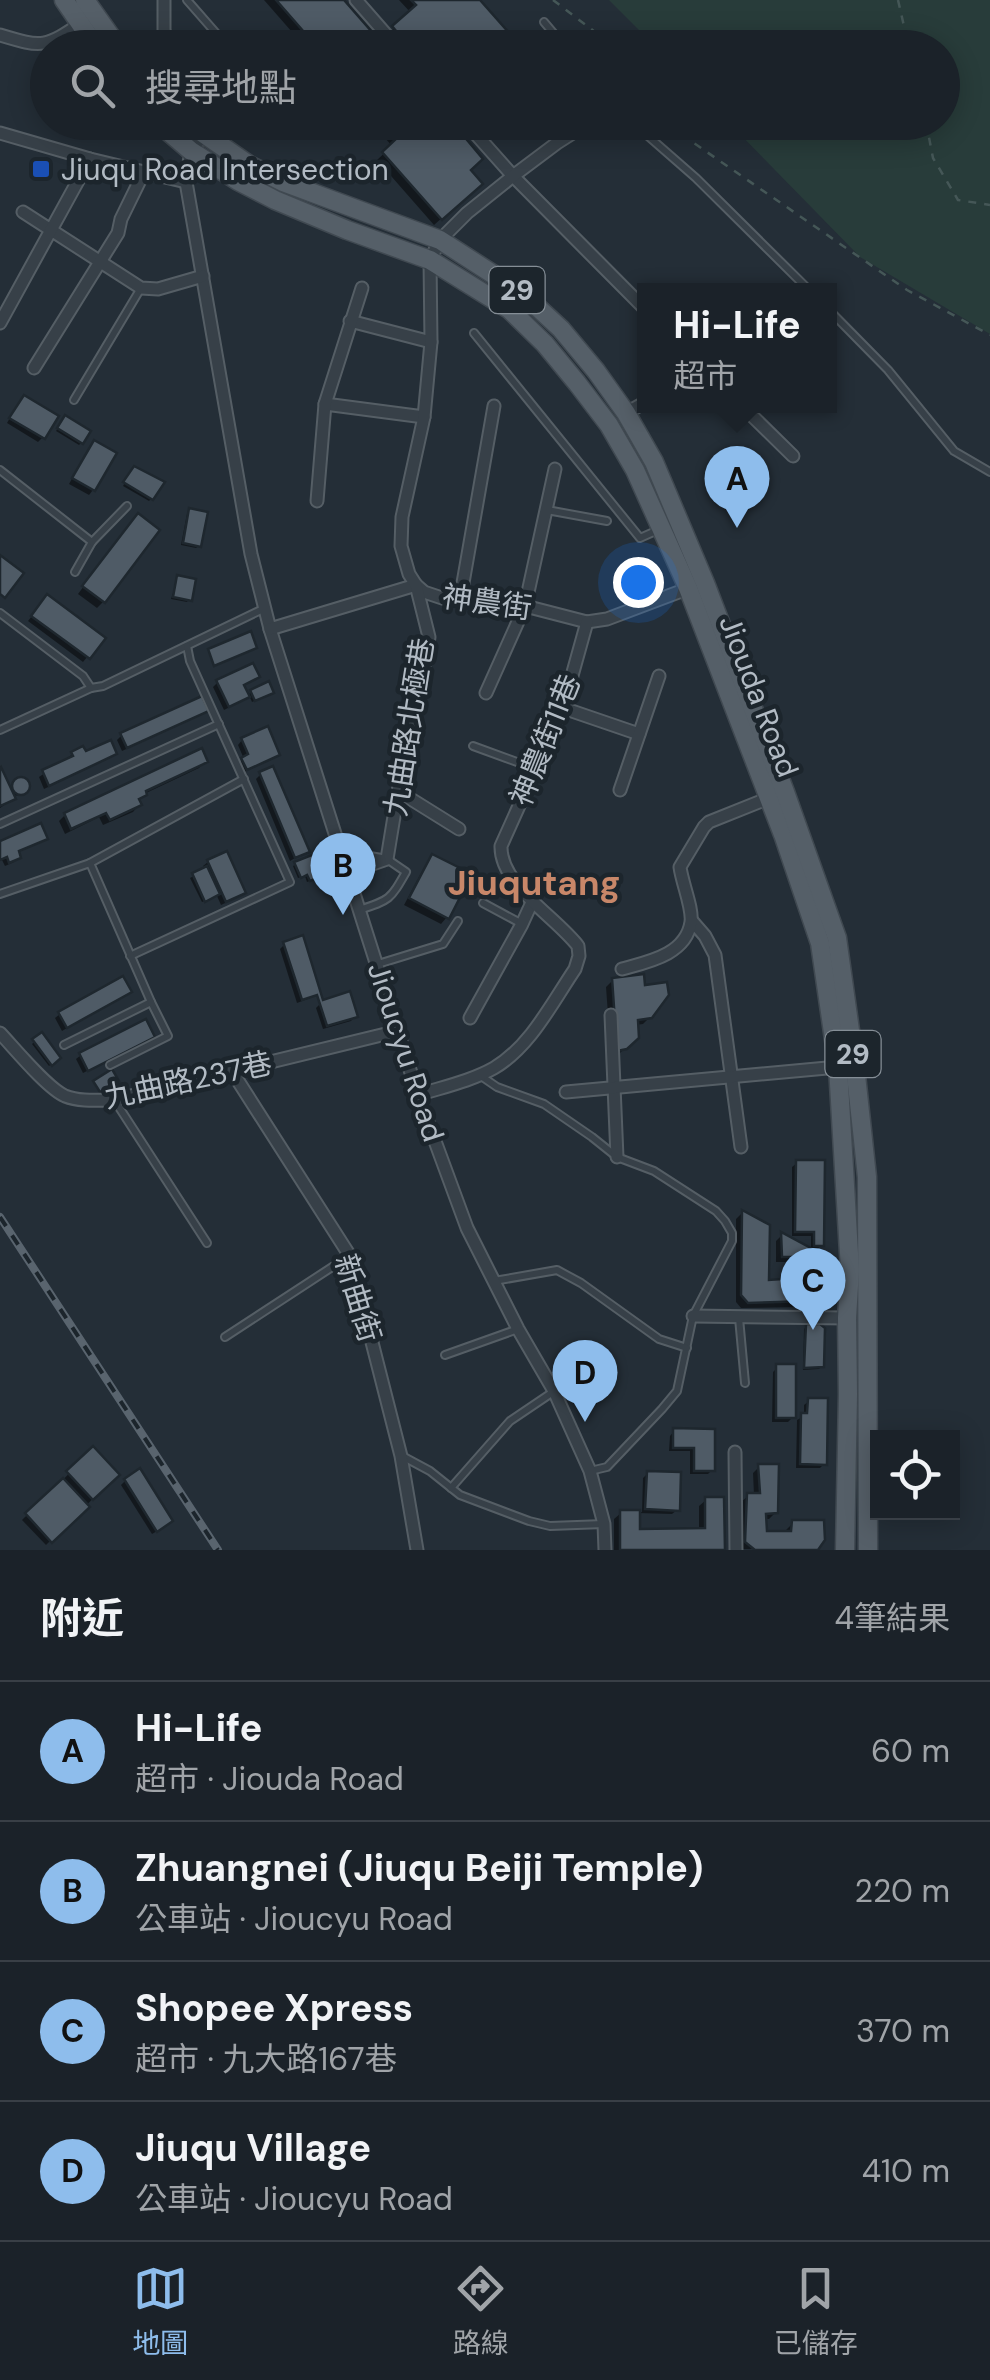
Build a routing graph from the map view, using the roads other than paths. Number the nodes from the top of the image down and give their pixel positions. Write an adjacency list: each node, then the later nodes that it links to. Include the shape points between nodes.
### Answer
1 (64, 0): 5 (main road)
2 (164, 0): 8 (street)
3 (187, 0): 9 (lane)
4 (356, 0): 10 (street)
5 (87, 13): 7 (street)
6 (544, 22): 11 (lane)
7 (67, 30)
8 (164, 30)
9 (213, 30)
10 (382, 30)
11 (551, 30)
12 (0, 35): 13 (street)
13 (30, 43)
14 (0, 133): 22 (street)
15 (196, 140): 21 (main road, Jiouda Road / 29)
16 (201, 140): 21 (main road, Jiouda Road / 29)
17 (207, 140): 21 (lane)
18 (481, 140): 24 (street)
19 (564, 140): 24 (street)
20 (653, 140): 32 (lane)
21 (203, 143): 25 (street, Jioucyu Road); 28 (main road, Jiouda Road / 29, via 282,182); 29 (main road, Jiouda Road / 29, via 238,181)
22 (90, 159): 23 (street); 27 (street)
23 (144, 172): 25 (street); 30 (street)
24 (513, 176): 28 (street); 35 (street)
25 (186, 182): 31 (street, Jioucyu Road)
26 (22, 212): 27 (street)
27 (52, 228): 30 (street); 38 (street)
28 (440, 240): 29 (street); 46 (main road, Jiouda Road / 29, via 522,293 562,329)
29 (430, 260): 40 (street, 九曲路北極巷); 57 (main road, Jiouda Road / 29, via 509,309 545,344 609,425)
30 (101, 261): 33 (street); 41 (street)
31 (202, 276): 33 (street); 64 (street, Jioucyu Road)
32 (801, 283)
33 (141, 288): 42 (lane)
34 (362, 288): 37 (street)
35 (637, 301)
36 (837, 319): 52 (lane, via 954,452)
37 (350, 321): 40 (street); 43 (street)
38 (0, 323)
39 (474, 333): 57 (lane, via 640,538)
40 (431, 342): 48 (street, 九曲路北極巷)
41 (34, 368)
42 (74, 400)
43 (325, 404): 48 (street); 53 (street)
44 (494, 406): 62 (street)
45 (637, 406): 46 (street)
46 (626, 413): 61 (main road, Jiouda Road / 29, via 654,462)
47 (749, 413): 49 (street)
48 (424, 417): 60 (street, 九曲路北極巷, via 402,517 401,546)
49 (793, 456)
50 (555, 468): 55 (street)
51 (0, 470): 58 (lane)
52 (990, 472)
53 (317, 501)
54 (127, 506): 58 (lane)
55 (546, 510): 56 (lane); 63 (street)
56 (608, 521)
57 (660, 530): 61 (main road, Jiouda Road / 29)
58 (92, 542): 59 (lane)
59 (75, 572)
60 (416, 585): 62 (street, 神農街); 67 (street, 神農街); 80 (street, 九曲路北極巷, via 428,637)
61 (696, 586): 66 (street); 81 (main road, Jiouda Road / 29); 136 (main road, Jiouda Road / 29, via 785,792 837,938 867,1177)
62 (460, 600): 63 (street, 神農街)
63 (526, 606): 66 (street, 神農街); 71 (street)
64 (264, 608): 67 (street, Jioucyu Road); 68 (lane)
65 (0, 613): 70 (lane)
66 (588, 622): 72 (street, 神農街11巷)
67 (270, 629): 84 (street, Jioucyu Road)
68 (187, 646): 70 (lane); 73 (lane)
69 (659, 676): 75 (street)
70 (90, 688): 74 (lane)
71 (486, 693)
72 (563, 708): 75 (street); 77 (street, 神農街11巷)
73 (219, 724): 78 (lane); 82 (lane)
74 (0, 730)
75 (639, 734): 79 (street)
76 (473, 746): 77 (lane)
77 (536, 769): 89 (street, 神農街11巷, via 501,858 507,875)
78 (244, 779): 86 (lane); 95 (lane, via 290,882)
79 (620, 790)
80 (398, 792): 83 (street); 85 (street, 九曲路北極巷)
81 (770, 798): 93 (street, via 704,827 680,867); 105 (main road, Jiouda Road / 29, via 820,943)
82 (0, 824)
83 (459, 829)
84 (340, 851): 85 (lane); 87 (street, Jioucyu Road)
85 (387, 859): 87 (street, 九曲路北極巷); 91 (lane, via 406,872 393,895)
86 (90, 863): 88 (lane); 95 (lane)
87 (348, 873): 91 (street, Jioucyu Road)
88 (0, 894)
89 (533, 900): 94 (street); 107 (street, via 578,946 576,969 520,1048)
90 (483, 903): 94 (lane)
91 (359, 910): 96 (street, Jioucyu Road)
92 (458, 921): 96 (lane, via 443,944)
93 (692, 921): 97 (street, via 677,946 660,958); 108 (street, via 714,955)
94 (522, 924): 100 (street)
95 (130, 956): 98 (lane)
96 (376, 964): 101 (street, Jioucyu Road)
97 (622, 969)
98 (151, 1002): 103 (lane); 104 (lane, via 168,1036)
99 (612, 1016): 109 (street)
100 (470, 1018)
101 (398, 1031): 106 (street, 九曲路237巷); 111 (street, Jioucyu Road)
102 (0, 1033): 112 (street, 九曲路237巷, via 65,1096)
103 (64, 1045)
104 (110, 1065)
105 (838, 1066): 108 (street); 120 (main road, Jiouda Road / 29)
106 (233, 1072): 112 (street, 九曲路237巷); 116 (street, 新曲街)
107 (480, 1075): 111 (street); 114 (lane, via 544,1104)
108 (732, 1077): 109 (street); 113 (street)
109 (613, 1088): 110 (street); 114 (street)
110 (566, 1092)
111 (418, 1095): 117 (street, Jioucyu Road, via 466,1228)
112 (114, 1100): 115 (lane)
113 (742, 1147)
114 (617, 1157): 118 (lane, via 654,1170 716,1211 732,1233)
115 (207, 1243)
116 (350, 1256): 122 (lane); 128 (street, 新曲街)
117 (494, 1281): 121 (street, Jioucyu Road); 123 (lane, via 557,1270 659,1340)
118 (693, 1316): 119 (street); 123 (lane)
119 (739, 1317): 120 (street); 125 (lane)
120 (847, 1318): 135 (main road, Jiouda Road / 29)
121 (518, 1330): 124 (lane); 126 (street, Jioucyu Road)
122 (224, 1336)
123 (687, 1348): 129 (lane, via 677,1391 607,1466)
124 (445, 1355)
125 (745, 1383)
126 (554, 1391): 129 (street, Jioucyu Road); 130 (lane, via 510,1421)
127 (734, 1452): 134 (street)
128 (401, 1456): 130 (lane); 132 (street, 新曲街)
129 (590, 1471): 131 (street, Jioucyu Road)
130 (452, 1488): 131 (lane, via 528,1521)
131 (604, 1524): 133 (street, Jioucyu Road)
132 (417, 1550)
133 (605, 1550)
134 (736, 1550)
135 (845, 1550)
136 (868, 1550)

